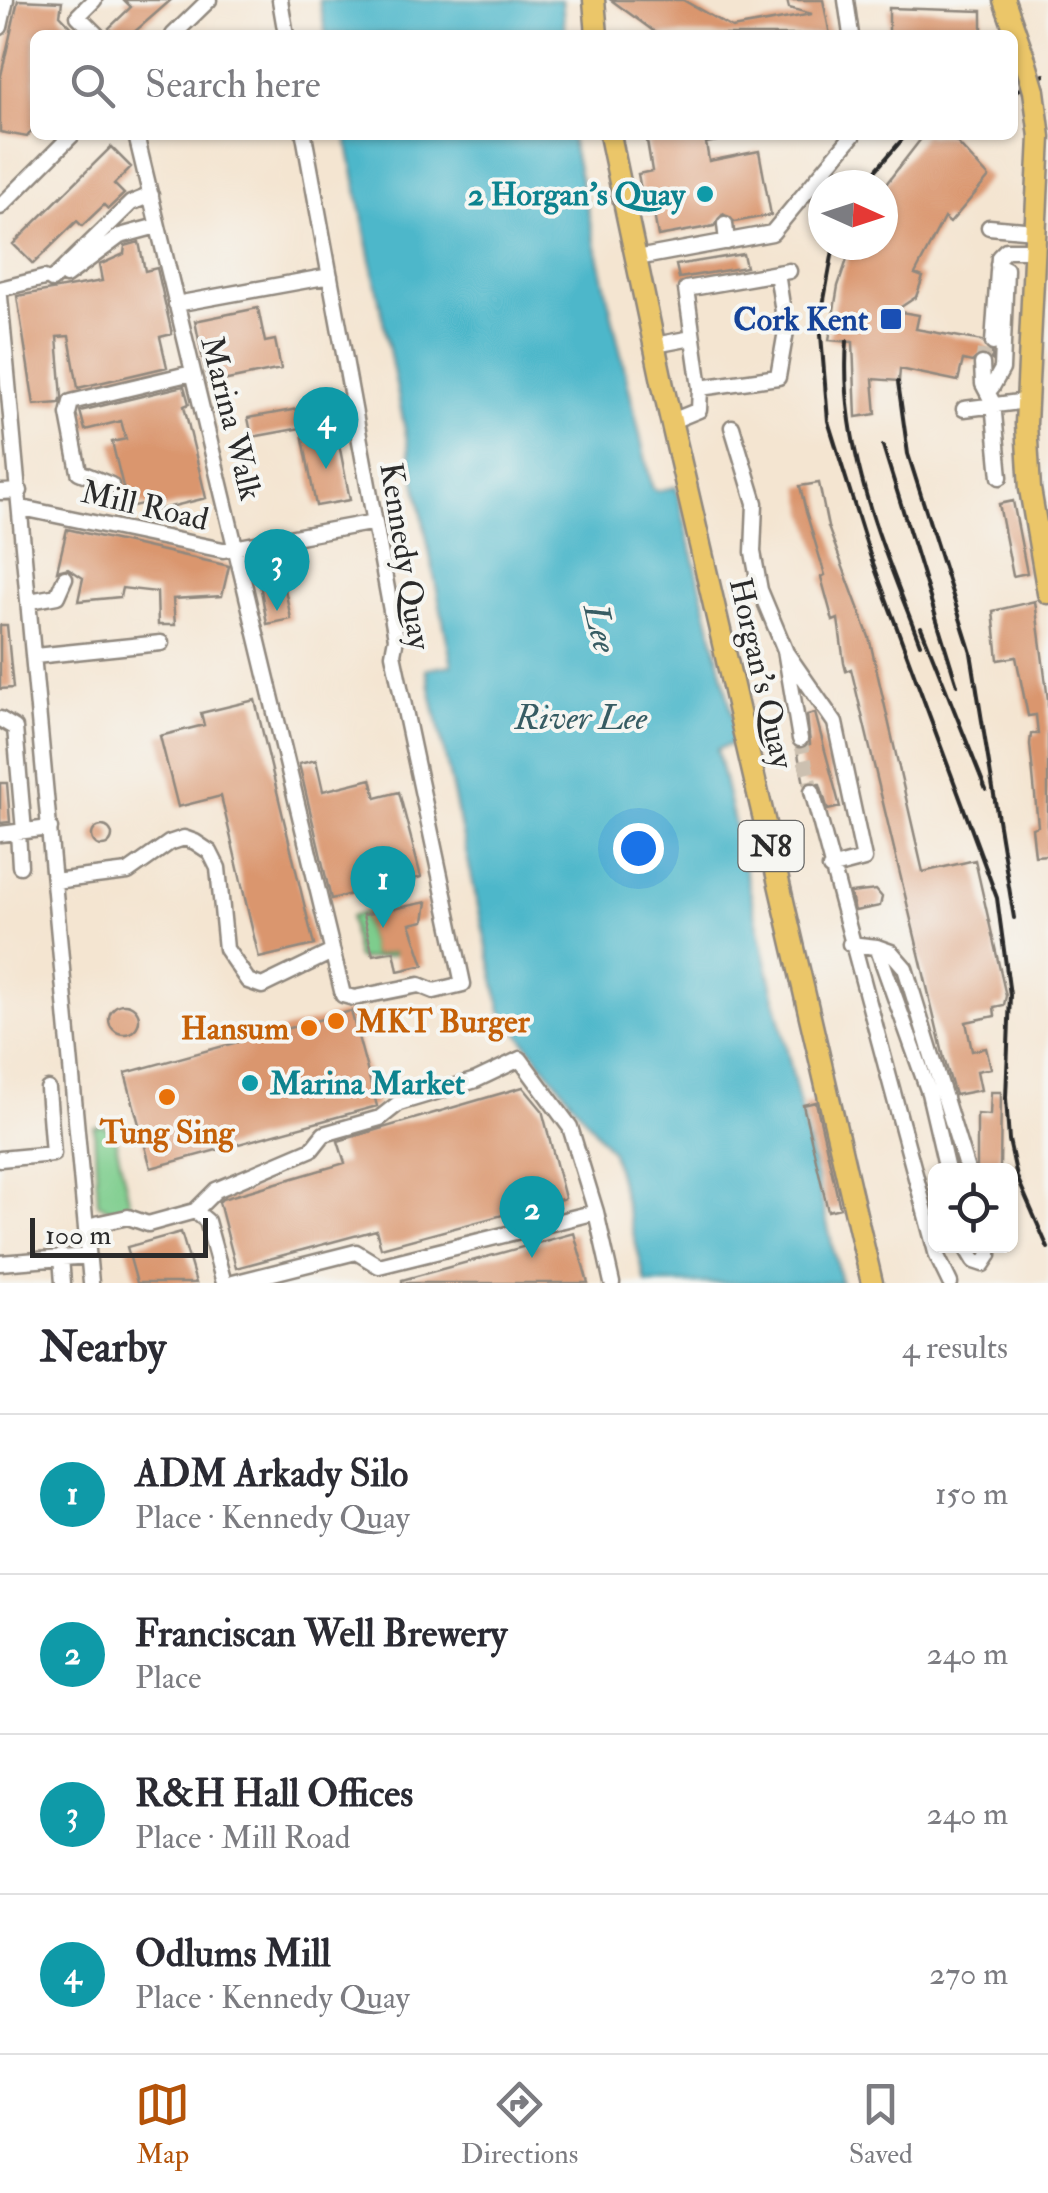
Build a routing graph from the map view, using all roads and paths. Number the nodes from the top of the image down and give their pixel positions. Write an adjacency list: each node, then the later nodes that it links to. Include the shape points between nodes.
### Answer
1 (6, 0): 8 (street)
2 (94, 0): 9 (street, via 78,16)
3 (209, 0): 10 (street)
4 (594, 0): 12 (highway)
5 (846, 0): 13 (street)
6 (1004, 0): 14 (highway, bridge)
7 (276, 2): 11 (street)
8 (0, 27)
9 (92, 30)
10 (178, 30)
11 (284, 30)
12 (596, 30)
13 (850, 30)
14 (1014, 30)
15 (1018, 41): 26 (highway, bridge, via 1040,125)
16 (67, 140): 22 (street)
17 (137, 140): 21 (street, Marina Walk)
18 (305, 140): 30 (street, Kennedy Quay)
19 (611, 140): 28 (highway, Horgan's Quay / N8)
20 (849, 140): 27 (street, via 772,232)
21 (150, 195): 24 (street, Marina Walk); 31 (street, via 131,202)
22 (0, 207)
23 (726, 224): 27 (street)
24 (157, 226): 31 (street, via 120,236); 33 (street, Marina Walk)
25 (989, 227): 26 (street)
26 (1034, 240): 29 (street, via 1006,250); 43 (highway)
27 (727, 242): 28 (street)
28 (637, 258): 36 (highway, Horgan's Quay / N8)
29 (998, 265): 35 (street); 41 (street, via 1006,270 1007,289 1002,369)
30 (330, 276): 33 (street); 52 (street, Kennedy Quay)
31 (54, 278): 32 (street)
32 (0, 293): 37 (street)
33 (176, 304): 39 (street, Marina Walk)
34 (692, 338): 36 (street); 40 (street); 40 (street, via 685,292 690,286 782,272 786,331 778,377)
35 (990, 339)
36 (655, 345): 45 (highway, Horgan's Quay / N8)
37 (4, 362): 42 (street)
38 (986, 365): 41 (street, via 983,384)
39 (192, 373): 48 (street, via 71,402 79,472); 53 (street, Marina Walk)
40 (700, 388): 45 (street, via 699,410)
41 (993, 394): 43 (street); 44 (street); 47 (street)
42 (6, 395): 49 (street)
43 (1027, 397): 54 (highway, via 1026,453)
44 (964, 409)
45 (672, 421): 94 (highway, Horgan's Quay / N8)
46 (732, 428): 59 (street, via 755,504 760,590)
47 (1000, 476)
48 (111, 486)
49 (20, 491): 50 (street); 51 (street)
50 (0, 492)
51 (22, 508): 53 (street, Mill Road); 57 (street)
52 (374, 522): 53 (street, Mill Road); 74 (street, Kennedy Quay, via 396,638 392,654 463,984 434,991 419,984)
53 (235, 550): 73 (street, Marina Walk)
54 (1046, 564): 56 (highway)
55 (65, 578): 57 (street, via 58,596)
56 (1048, 593)
57 (30, 601): 60 (street)
58 (161, 643): 60 (street)
59 (785, 650): 63 (street); 69 (street, via 835,723 864,859)
60 (35, 656): 61 (street)
61 (40, 716): 62 (street); 65 (street)
62 (1, 719): 66 (street, via 15,728)
63 (800, 738)
64 (812, 791): 69 (street)
65 (50, 828): 66 (street); 70 (street)
66 (21, 831): 67 (street); 68 (street)
67 (0, 834)
68 (20, 866)
69 (830, 868): 71 (street)
70 (54, 881): 73 (street, via 132,870 169,843 188,839 205,847 218,868 226,949 248,981 262,986); 76 (street)
71 (850, 944): 72 (street); 95 (street, via 936,1256)
72 (877, 947): 79 (street); 80 (street, via 905,968)
73 (332, 952): 74 (street, Marina Walk, via 343,994)
74 (354, 998)
75 (48, 1089): 77 (street)
76 (79, 1152): 77 (street); 83 (street)
77 (53, 1154): 78 (street)
78 (0, 1158)
79 (945, 1163)
80 (965, 1163)
81 (195, 1211): 82 (street, via 216,1190 312,1149 324,1134 520,1060 570,1128); 83 (street, via 148,1224 128,1218); 91 (street, via 207,1220)
82 (596, 1212): 92 (street, via 379,1266 356,1252); 93 (street)
83 (86, 1226): 86 (street)
84 (967, 1253): 85 (street, via 982,1264)
85 (989, 1253)
86 (88, 1256): 87 (street); 90 (street)
87 (61, 1257): 88 (street); 89 (street)
88 (0, 1263)
89 (63, 1283)
90 (91, 1283)
91 (224, 1283)
92 (233, 1283)
93 (612, 1283)
94 (872, 1283)
95 (950, 1283)

